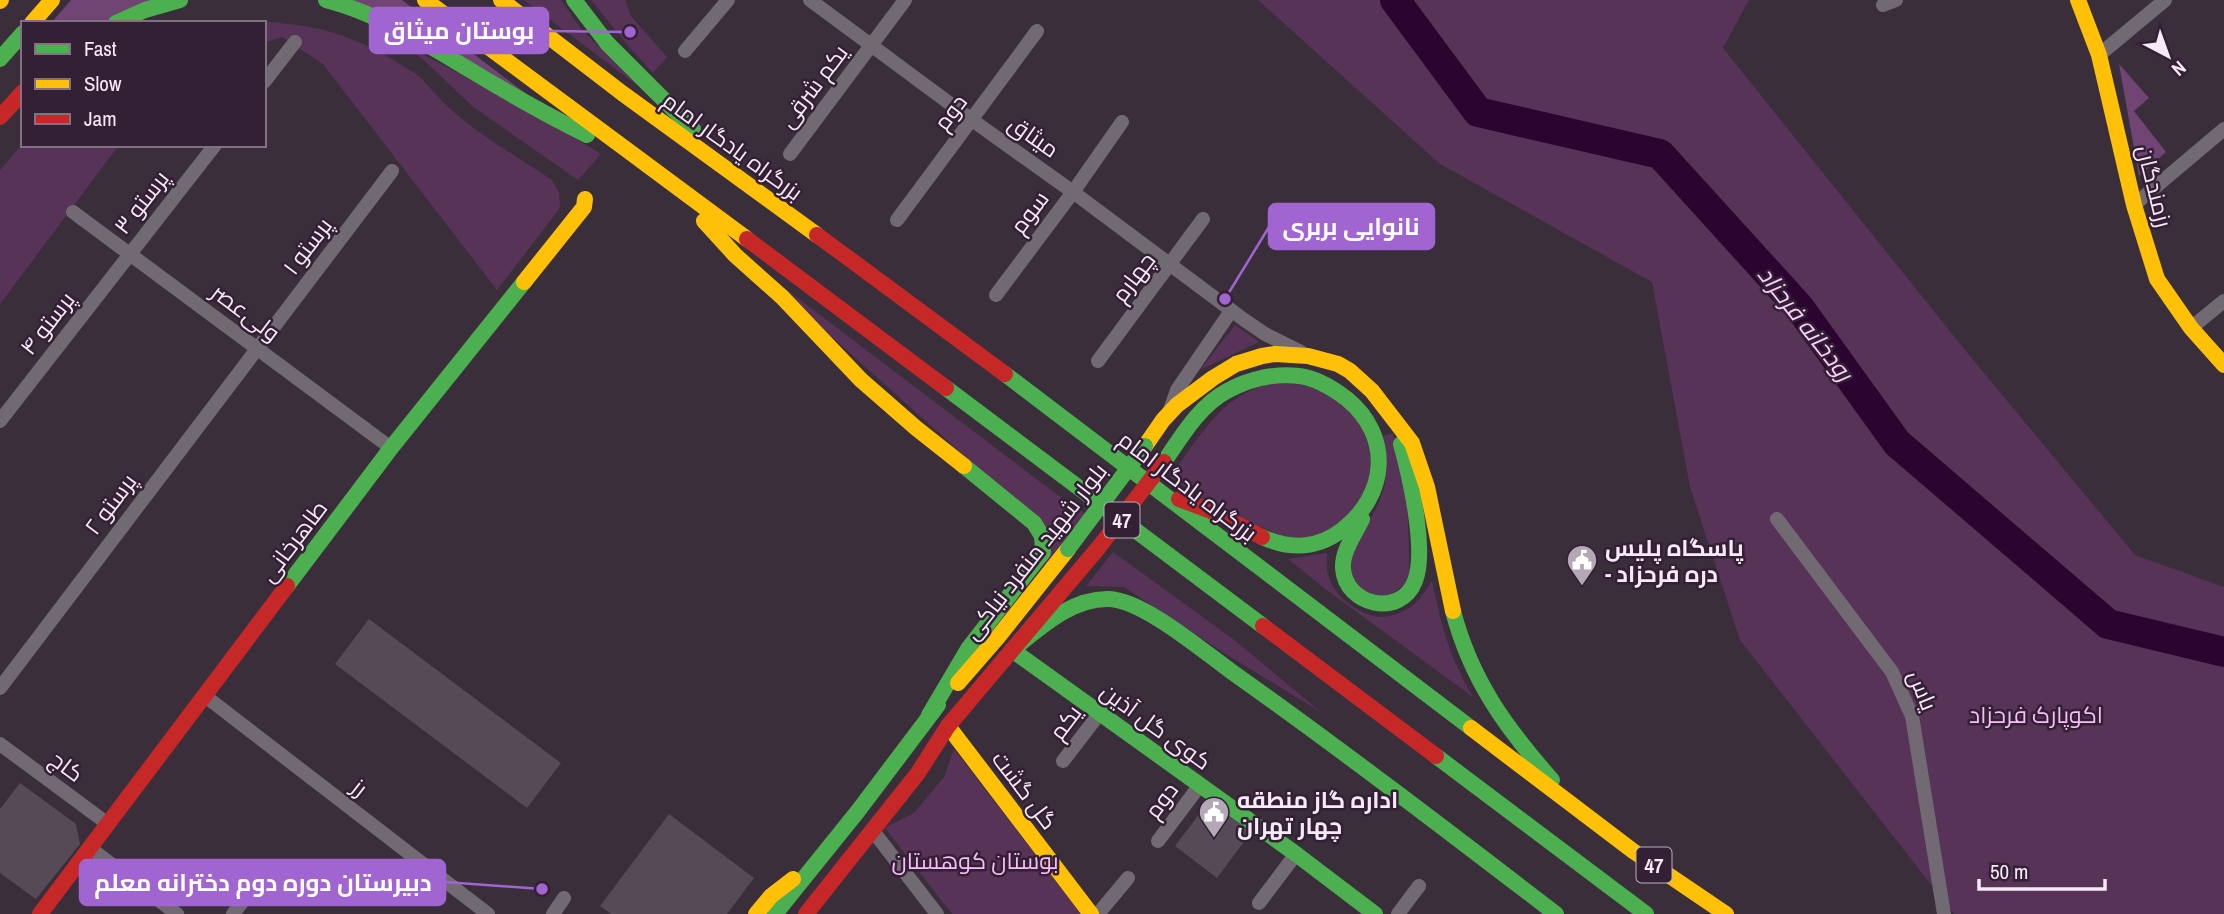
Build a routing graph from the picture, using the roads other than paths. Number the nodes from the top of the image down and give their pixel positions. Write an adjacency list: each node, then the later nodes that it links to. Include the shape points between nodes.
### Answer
1 (52, 0): 12 (main road)
2 (180, 0): 13 (main road)
3 (326, 0): 29 (main road, via 399,26 534,108)
4 (425, 0): 29 (main road, 47)
5 (501, 0): 32 (main road, بزرگراه یادگار امام / 47)
6 (574, 0): 32 (main road, via 607,43)
7 (728, 0): 18 (street)
8 (810, 0): 17 (street, میثاق)
9 (905, 0): 17 (street)
10 (2078, 0): 19 (main road, رزمندگان)
11 (2165, 0): 19 (street)
12 (34, 21)
13 (120, 21)
14 (1037, 31): 24 (street, دوم)
15 (21, 35): 20 (main road)
16 (295, 42): 21 (street)
17 (872, 46): 24 (street, میثاق); 28 (street, یکم شرقی)
18 (685, 51)
19 (2099, 55): 35 (main road, رزمندگان)
20 (0, 59)
21 (266, 79)
22 (21, 94): 23 (main road)
23 (0, 117)
24 (972, 120): 33 (street, میثاق); 38 (street, دوم)
25 (1122, 122): 33 (street, سوم)
26 (2224, 129): 35 (street)
27 (213, 147): 39 (street, پرستو ۳)
28 (790, 154)
29 (648, 165): 31 (main road, 47)
30 (392, 171): 45 (street, پرستو ۱)
31 (663, 176): 60 (main road, via 861,380 1041,530 1043,552 968,649); 91 (main road, 47)
32 (748, 184): 53 (main road, بزرگراه یادگار امام / 47)
33 (1073, 192): 40 (street, میثاق); 41 (street, سوم)
34 (585, 199): 52 (main road, طاهرخانی, via 584,207)
35 (2134, 205): 44 (main road, رزمندگان, via 2157,279)
36 (73, 212): 39 (street, ولی‌عصر)
37 (1203, 219): 40 (street, چهارم)
38 (897, 220)
39 (130, 254): 45 (street, ولی‌عصر); 50 (street, پرستو ۴)
40 (1170, 265): 43 (street, میثاق); 47 (street, چهارم)
41 (996, 295)
42 (2224, 301): 44 (street)
43 (1231, 311): 46 (street, میثاق); 49 (street, via 1177,390)
44 (2191, 328): 48 (main road, رزمندگان)
45 (257, 348): 52 (street, ولی‌عصر); 57 (street, پرستو ۲)
46 (1306, 354): 49 (main road, بلوار شهید منفرد نیاکی, via 1280,353 1233,365); 51 (main road, بلوار شهید منفرد نیاکی, via 1354,372 1376,393)
47 (1098, 361)
48 (2224, 365)
49 (1170, 411): 60 (main road, بلوار شهید منفرد نیاکی, bridge, via 1068,549)
50 (0, 421)
51 (1394, 421): 54 (main road, بلوار شهید منفرد نیاکی, via 1410,477 1419,567 1413,587 1390,604 1371,604 1358,597 1343,575 1348,547); 65 (main road, بلوار شهید منفرد نیاکی, via 1411,440 1422,467 1452,607 1484,692 1516,739)
52 (391, 448): 58 (main road, طاهرخانی)
53 (1162, 493): 54 (main road, via 1214,512 1263,540 1302,547 1333,538); 65 (main road, بزرگراه یادگار امام / 47)
54 (1369, 506): 56 (main road, بلوار شهید منفرد نیاکی, bridge, via 1378,482 1379,448 1364,415 1349,398 1308,377 1276,374 1254,378 1226,392 1200,414 1099,547)
55 (1777, 519): 93 (street, یاس, via 1892,672 1912,716)
56 (1012, 650): 59 (main road, کوی گل آذین); 61 (main road, بلوار شهید منفرد نیاکی); 90 (main road, via 1080,604 1107,599 1148,613 1304,723)
57 (0, 688)
58 (205, 696): 66 (main road, طاهرخانی); 80 (street, رز)
59 (1101, 711): 63 (street, یکم); 64 (main road, کوی گل آذین)
60 (929, 715): 71 (main road, بلوار شهید منفرد نیاکی)
61 (948, 726): 67 (main road, بلوار شهید منفرد نیاکی); 86 (main road, گل گشت)
62 (0, 744): 66 (street, کاج)
63 (1063, 761)
64 (1200, 785): 68 (street, دوم); 70 (main road, کوی گل آذین)
65 (1583, 814): 92 (main road, بزرگراه یادگار امام / 47)
66 (108, 824): 69 (main road, طاهرخانی)
67 (873, 831): 84 (main road, بلوار شهید منفرد نیاکی); 85 (street)
68 (1158, 841)
69 (90, 848): 77 (main road, طاهرخانی); 78 (street)
70 (1296, 854): 76 (street); 88 (main road, کوی گل آذین)
71 (818, 858): 82 (main road); 83 (main road, بلوار شهید منفرد نیاکی)
72 (262, 875): 79 (street)
73 (1128, 878): 87 (street)
74 (1419, 886): 89 (street)
75 (564, 898): 81 (street)
76 (1259, 903)
77 (40, 914)
78 (177, 914)
79 (233, 914)
80 (488, 914)
81 (553, 914)
82 (756, 914)
83 (775, 914)
84 (806, 914)
85 (937, 914)
86 (1091, 914)
87 (1098, 914)
88 (1375, 914)
89 (1398, 914)
90 (1556, 914)
91 (1646, 914)
92 (1726, 914)
93 (1944, 914)

